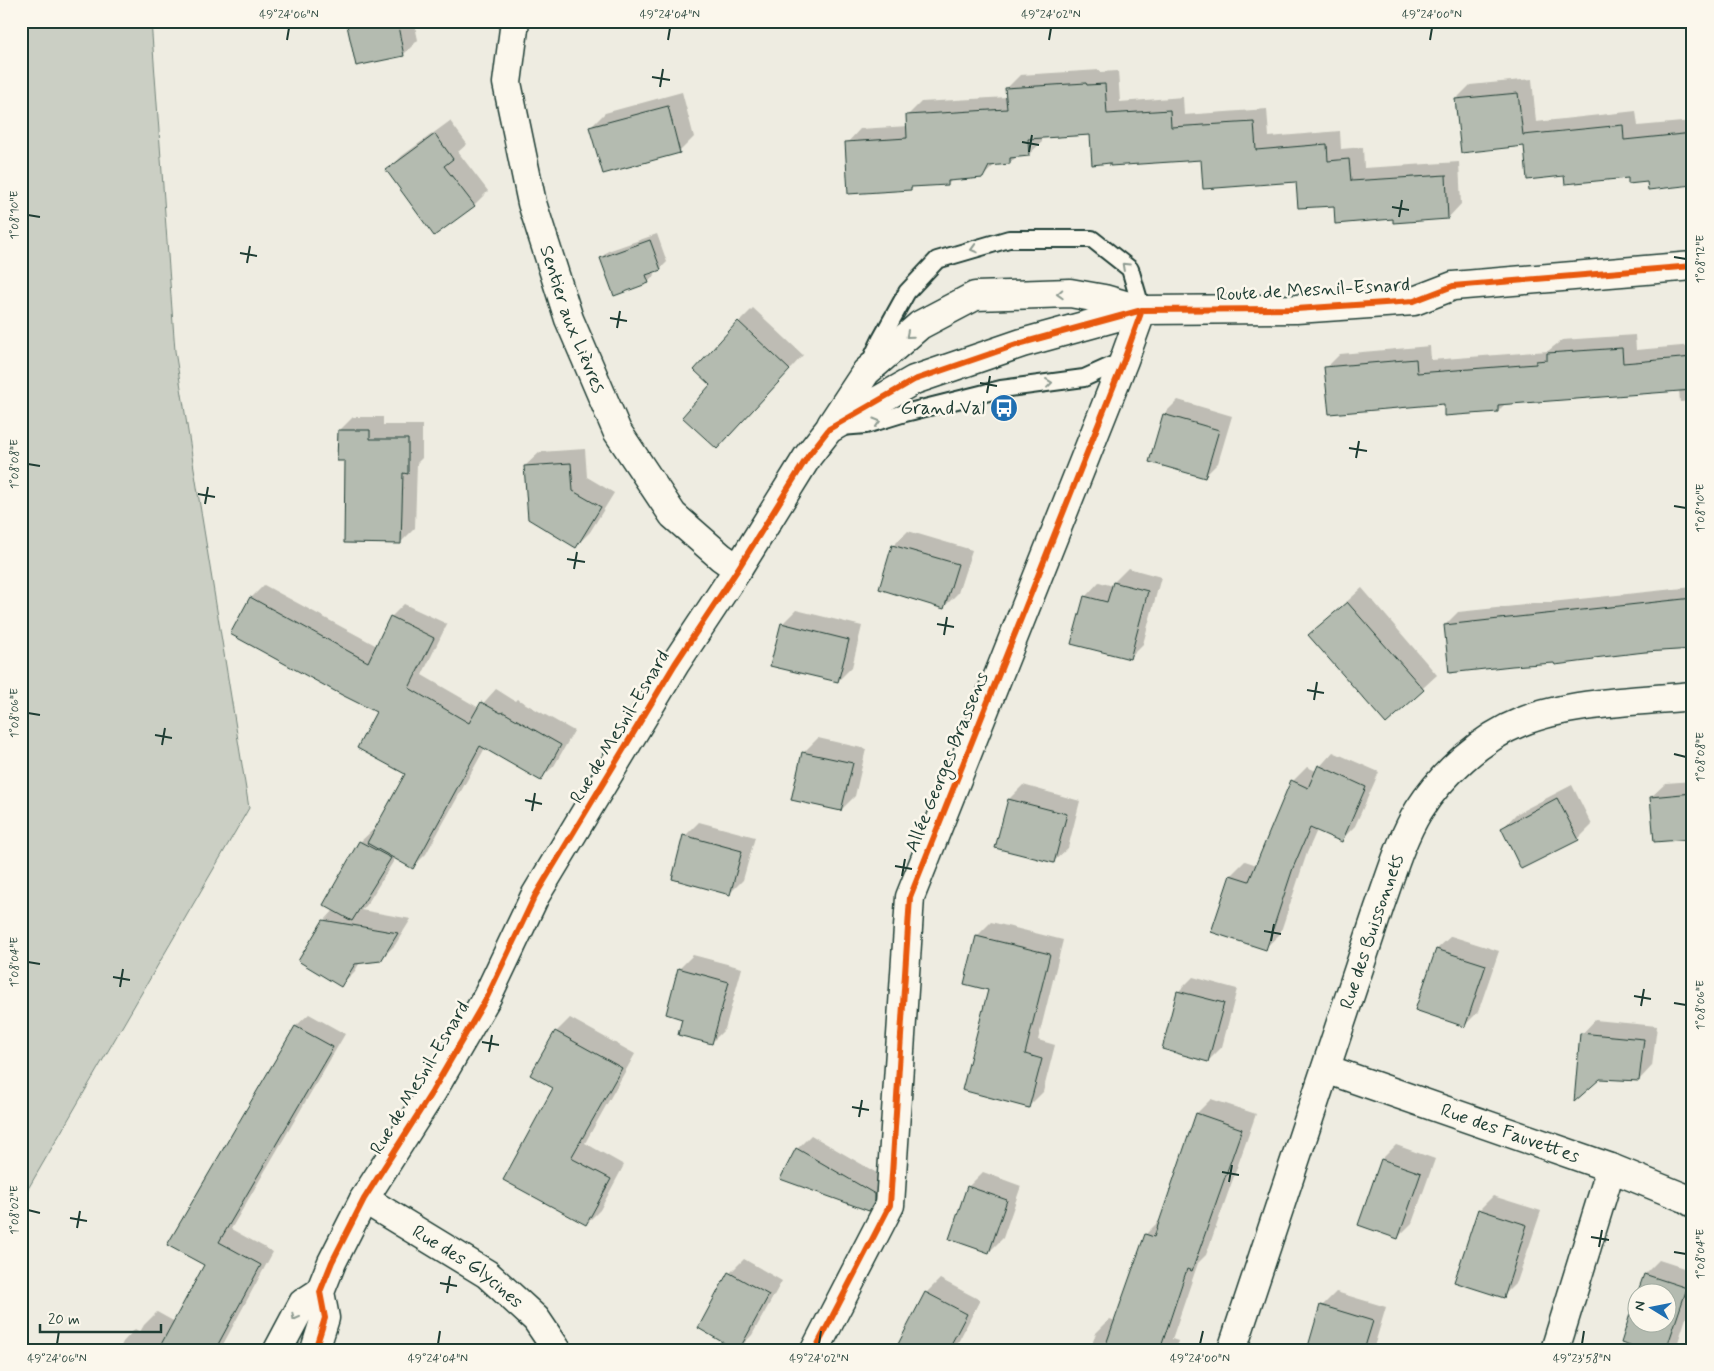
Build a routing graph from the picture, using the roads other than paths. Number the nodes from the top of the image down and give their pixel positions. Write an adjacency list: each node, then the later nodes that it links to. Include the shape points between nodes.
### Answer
1 (515, 21): 7 (street, Sentier aux Lièvres, via 507,83 532,203 569,319 617,431 673,515)
2 (1693, 266): 3 (street, Route de Mesnil-Esnard, via 1453,286 1414,301 1296,309)
3 (1142, 310): 4 (street, Allée Georges Brassens); 5 (street, one-way to 5, via 1070,293 975,296 920,325); 5 (lane, one-way to 5, via 1130,269 1092,240 1010,239 936,260 907,292); 6 (street, Rue de Mesnil-Esnard, via 1022,343 914,380)
4 (1124, 360): 6 (lane, one-way to 4, via 866,425 1001,389 1084,378); 17 (street, Allée Georges Brassens, via 910,897 890,1205)
5 (866, 372): 6 (street)
6 (829, 429): 7 (street, Rue de Mesnil-Esnard, via 808,456)
7 (738, 570): 11 (street, Rue de Mesnil-Esnard, via 675,664 535,896 487,997)
8 (1693, 696): 9 (street, Rue des Buissonnets, via 1588,706 1521,722 1461,760 1418,811 1401,848)
9 (1326, 1069): 10 (street, Rue des Fauvettes); 18 (street, Rue des Buissonnets)
10 (1612, 1168): 12 (street, Rue des Fauvettes); 19 (street)
11 (364, 1199): 13 (street, Rue de Mesnil-Esnard); 16 (street, Rue des Glycines, via 487,1274 536,1319)
12 (1693, 1203)
13 (320, 1292): 14 (street, Rue de Mesnil-Esnard, one-way to 14, via 303,1303); 15 (street, via 325,1318)
14 (278, 1350)
15 (315, 1350)
16 (557, 1350)
17 (815, 1350)
18 (1232, 1350)
19 (1555, 1350)

